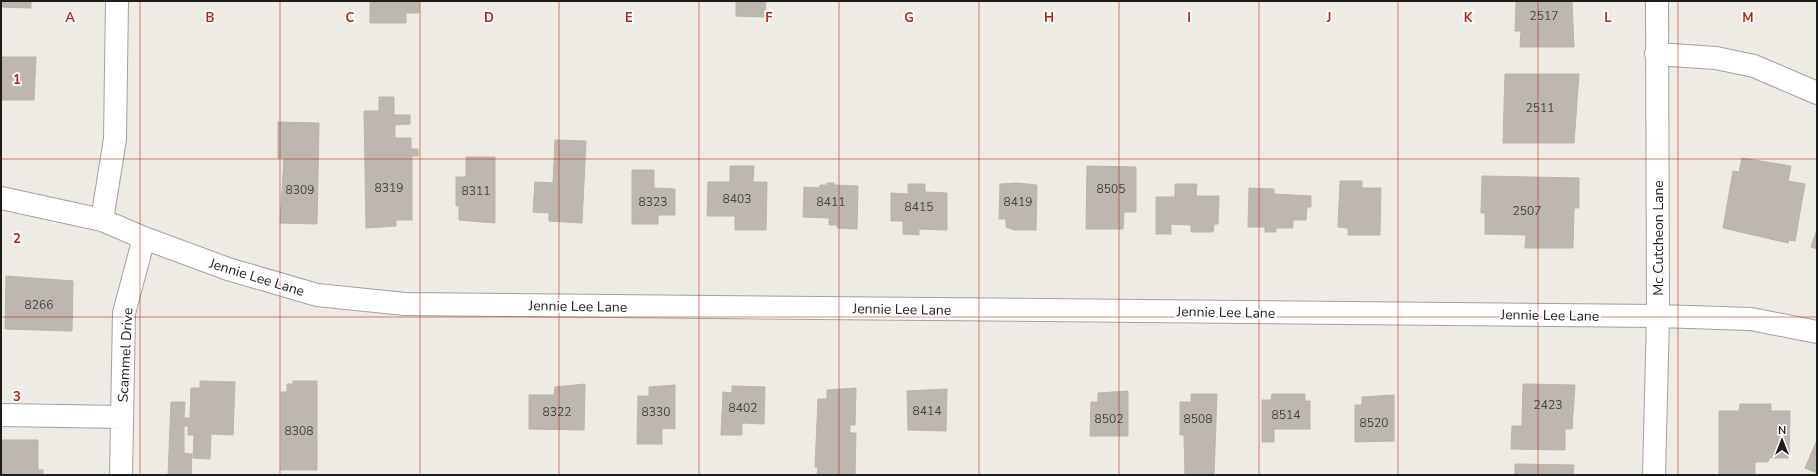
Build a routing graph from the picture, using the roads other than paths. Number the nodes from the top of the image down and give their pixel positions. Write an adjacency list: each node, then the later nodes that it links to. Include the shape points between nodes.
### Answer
1 (117, 1): 6 (street, via 116,139)
2 (1657, 1): 3 (street, Mc Cutcheon Lane)
3 (1656, 54): 4 (street, via 1716,58 1754,66); 8 (street, Mc Cutcheon Lane)
4 (1817, 93)
5 (1, 198): 6 (street, Jennie Lee Lane)
6 (102, 220): 7 (street, Jennie Lee Lane)
7 (144, 238): 8 (street, Jennie Lee Lane, via 228,269 317,295 405,304); 11 (street, Scammel Drive, via 124,313)
8 (1658, 316): 9 (street, Jennie Lee Lane, via 1751,319); 13 (street, Mc Cutcheon Lane)
9 (1817, 332)
10 (1, 416): 11 (street)
11 (122, 417): 12 (street, Scammel Drive)
12 (121, 475)
13 (1654, 475)

